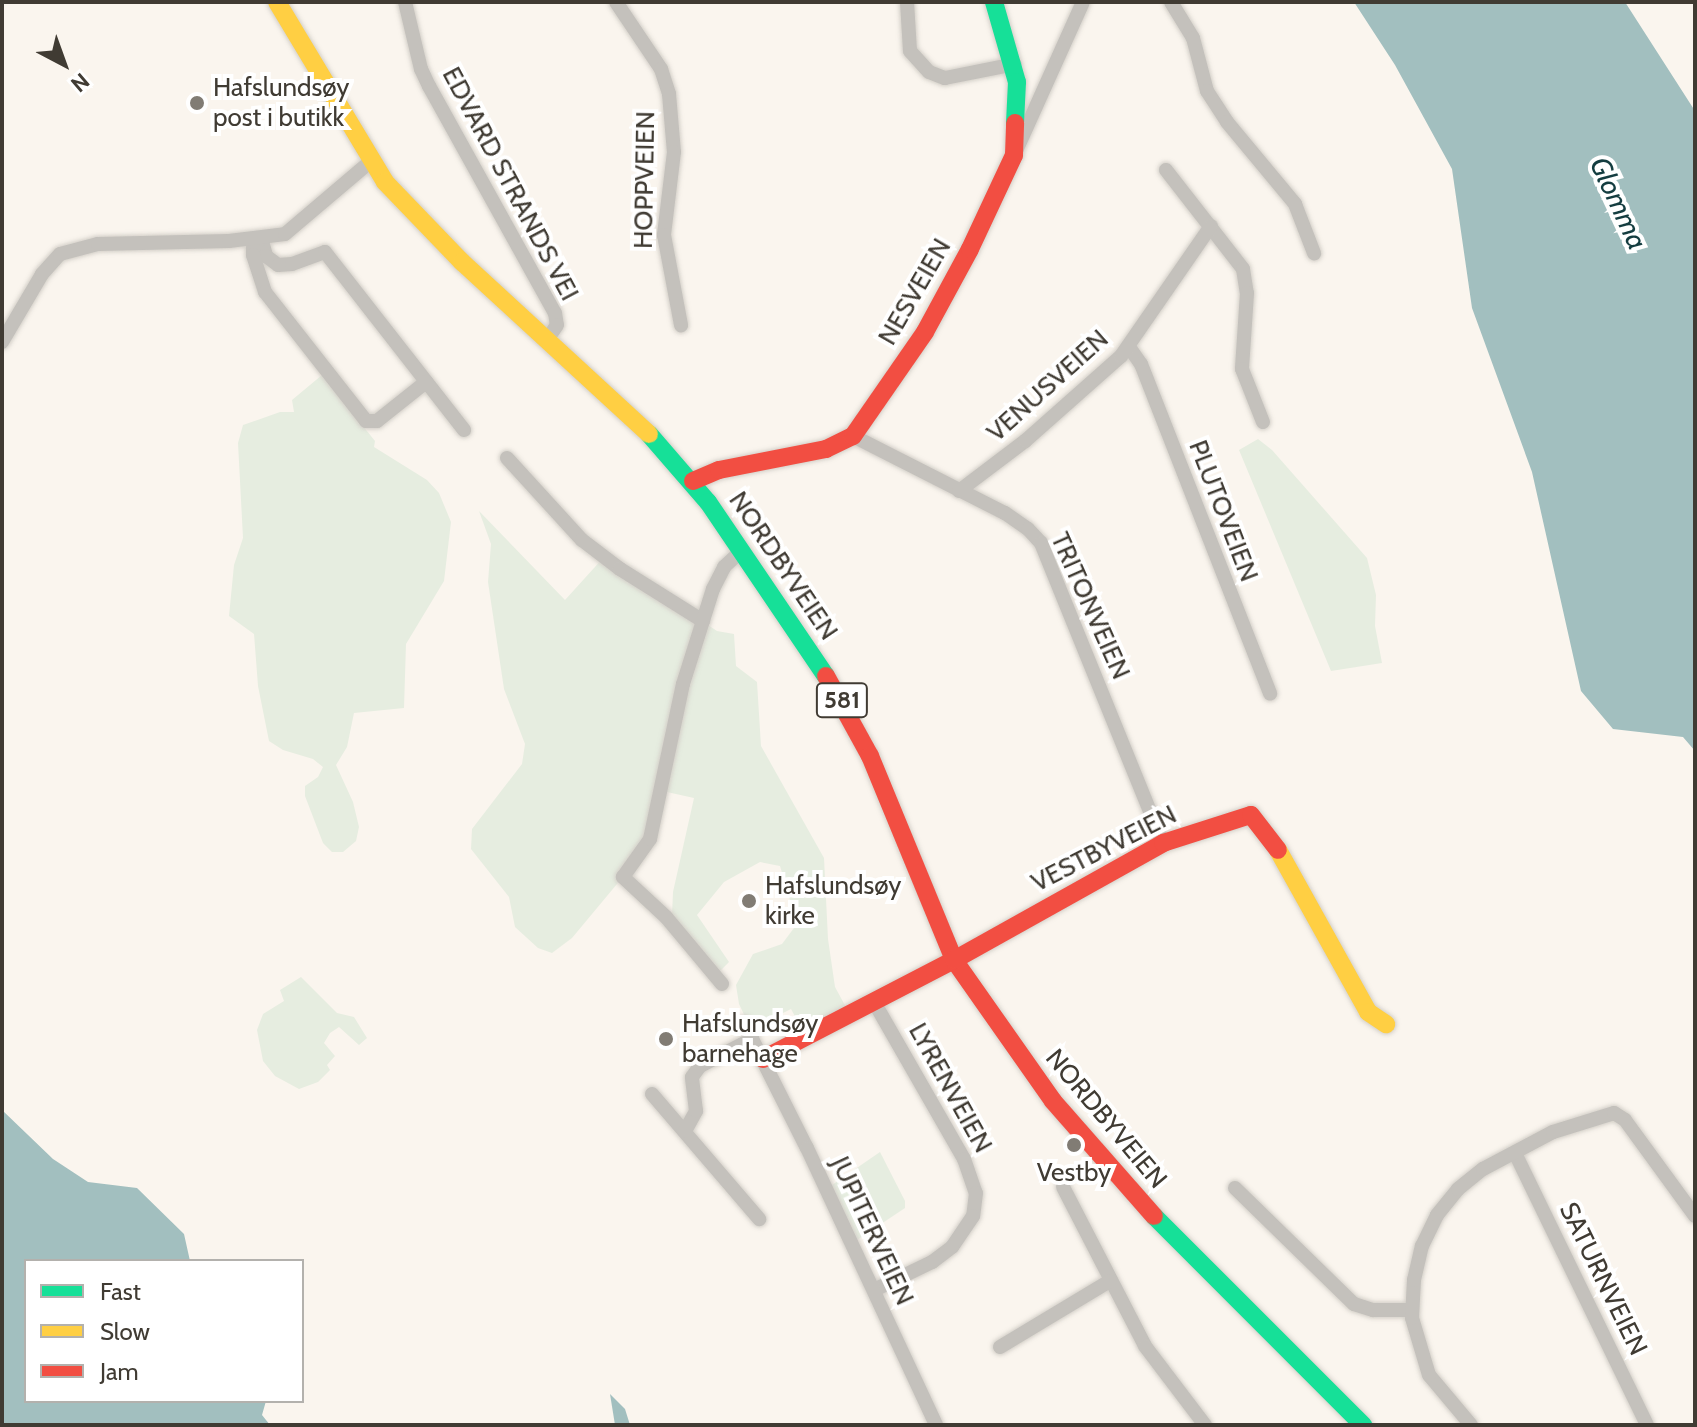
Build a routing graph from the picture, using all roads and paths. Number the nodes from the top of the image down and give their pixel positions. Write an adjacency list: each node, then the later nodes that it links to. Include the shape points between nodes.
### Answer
1 (277, 2): 11 (main road, NORDBYVEIEN / 581)
2 (405, 2): 17 (street, EDVARD STRANDS VEI, via 429,86 555,313 555,329)
3 (616, 2): 16 (street, HOPPVEIEN, via 661,69 669,94 674,144 664,235)
4 (907, 2): 8 (street, via 910,51 929,72 945,78)
5 (994, 2): 8 (main road, NESVEIEN)
6 (1083, 2): 9 (street)
7 (1171, 2): 15 (street, via 1193,38 1207,91 1295,204)
8 (1016, 73): 9 (street); 10 (main road, NESVEIEN)
9 (1045, 90): 10 (street)
10 (1014, 155): 23 (main road, NESVEIEN, via 925,332)
11 (370, 162): 14 (street, via 294,230); 17 (main road, NORDBYVEIEN / 581, via 429,230)
12 (1166, 170): 13 (street)
13 (1211, 226): 19 (street, VENUSVEIEN); 21 (street, via 1246,276 1242,369)
14 (261, 238): 18 (street, via 98,244 60,254 42,274); 20 (street, via 266,256 278,265 325,252); 20 (street, via 253,255 265,292 366,421 377,421)
15 (1314, 253)
16 (681, 325)
17 (547, 340): 25 (main road, NORDBYVEIEN / 581)
18 (2, 342)
19 (1129, 347): 26 (street, VENUSVEIEN, via 1040,428); 29 (street, PLUTOVEIEN, via 1141,364)
20 (426, 382): 22 (street)
21 (1263, 422)
22 (464, 430)
23 (853, 436): 25 (main road, via 826,449 719,470); 26 (street, TRITONVEIEN)
24 (507, 458): 28 (street, via 582,540)
25 (693, 481): 27 (main road, NORDBYVEIEN / 581)
26 (959, 491): 30 (street, TRITONVEIEN, via 1018,521 1041,543)
27 (742, 550): 28 (street, via 724,567); 31 (main road, NORDBYVEIEN / 581, via 854,721)
28 (703, 621): 32 (street, via 683,684 650,839 623,877 666,917)
29 (1270, 694)
30 (1163, 843): 31 (main road, VESTBYVEIEN); 35 (main road, VESTBYVEIEN, via 1251,815 1274,843 1368,1012)
31 (954, 960): 33 (main road, VESTBYVEIEN); 51 (main road, NORDBYVEIEN / 581, via 1030,1071 1096,1154)
32 (722, 984)
33 (874, 1002): 37 (main road, VESTBYVEIEN); 46 (street, LYRENVEIEN, via 964,1159 976,1193 973,1216 952,1247)
34 (744, 1023): 36 (street, JUPITERVEIEN)
35 (1386, 1024)
36 (752, 1039): 37 (street, JUPITERVEIEN); 39 (street, via 700,1066 692,1077 696,1111)
37 (763, 1059): 46 (street, JUPITERVEIEN)
38 (652, 1094): 39 (street)
39 (685, 1131): 44 (street)
40 (1515, 1153): 43 (street, via 1565,1127 1610,1113 1625,1120); 47 (street, via 1475,1174 1437,1215 1418,1259); 53 (street, SATURNVEIEN)
41 (1063, 1187): 45 (street)
42 (1235, 1188): 47 (street, via 1354,1304)
43 (1695, 1216)
44 (759, 1219)
45 (1110, 1281): 48 (street); 50 (street, via 1145,1346)
46 (874, 1290): 49 (street, JUPITERVEIEN)
47 (1411, 1310): 52 (street, via 1429,1375)
48 (1000, 1347)
49 (936, 1425)
50 (1205, 1425)
51 (1363, 1425)
52 (1471, 1425)
53 (1647, 1425)

